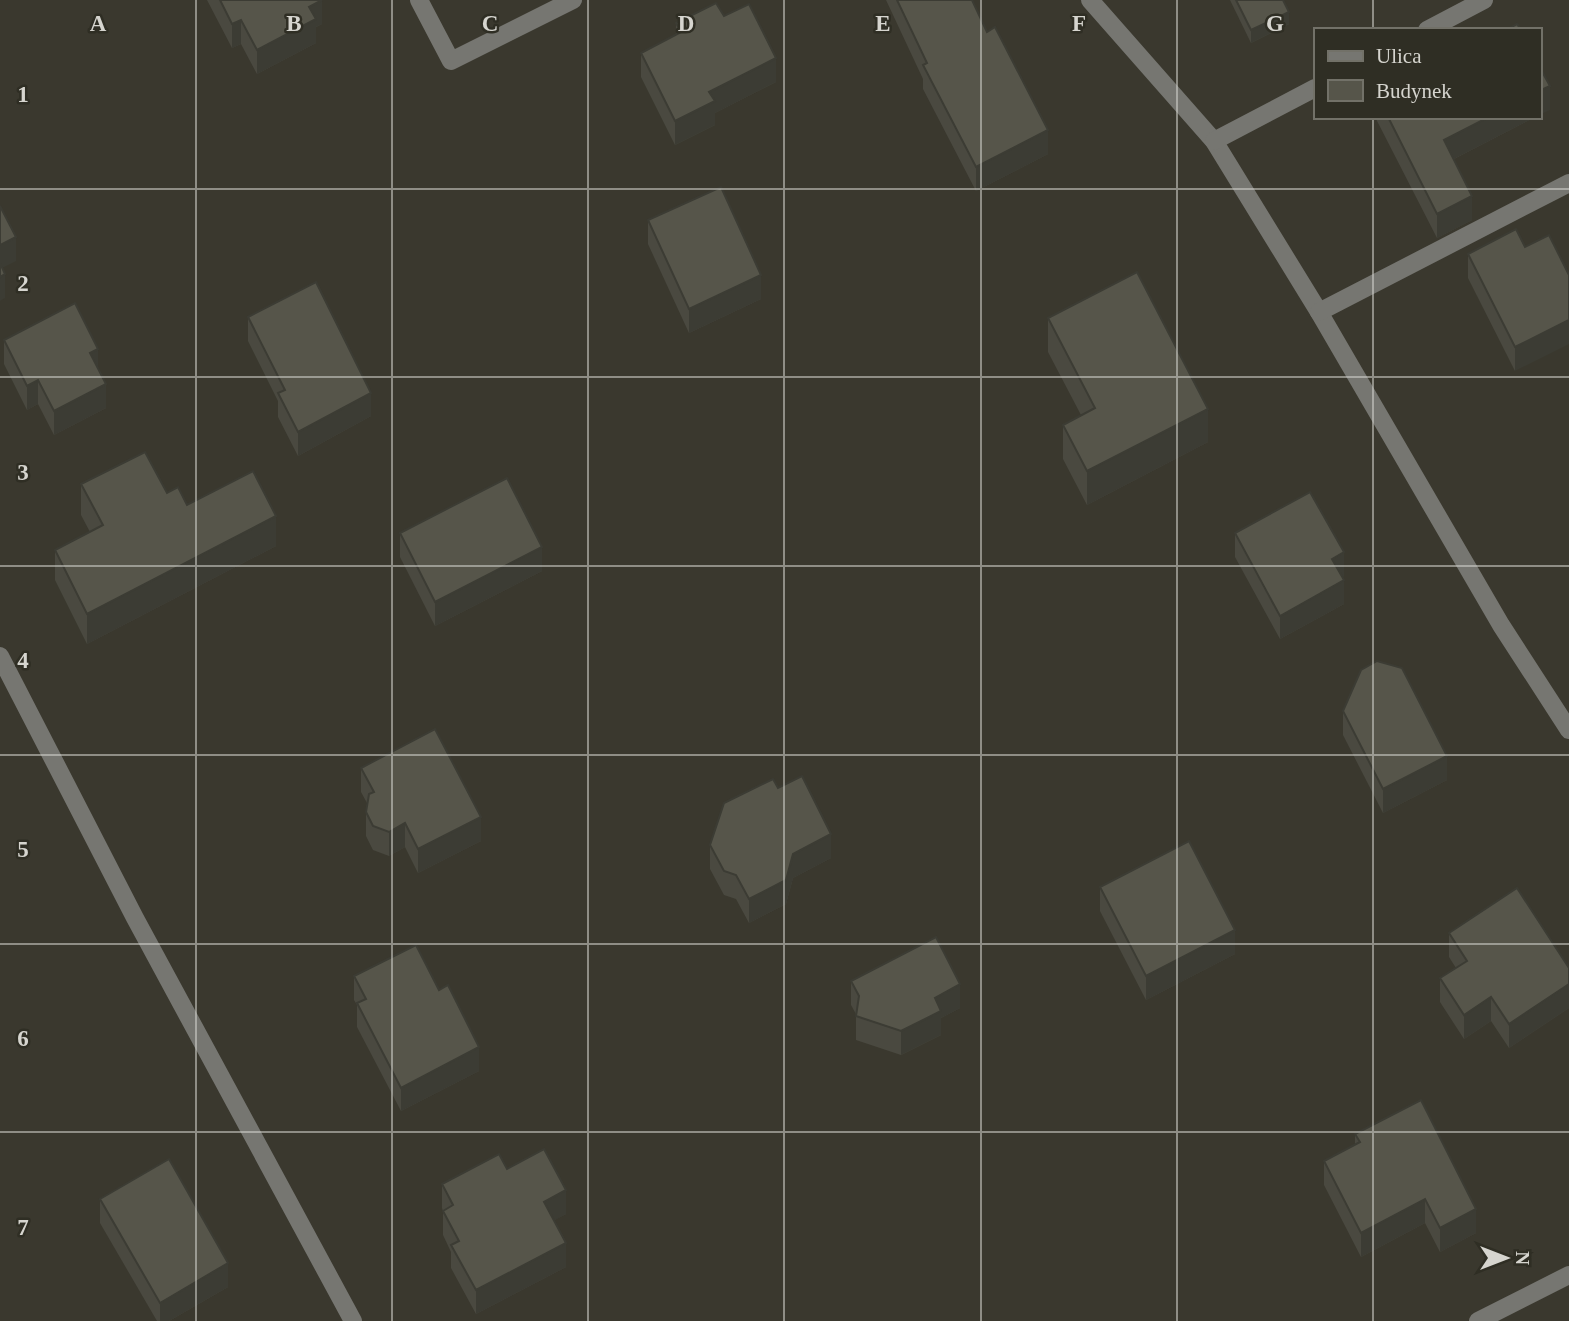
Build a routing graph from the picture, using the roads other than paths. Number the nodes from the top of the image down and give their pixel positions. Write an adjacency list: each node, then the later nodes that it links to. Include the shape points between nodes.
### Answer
1 (419, 0): 2 (street, via 451,61)
2 (573, 0)
3 (1090, 0): 7 (street)
4 (1484, 0): 5 (street)
5 (1431, 28)
6 (1314, 90): 7 (street)
7 (1214, 141): 9 (street)
8 (1569, 183): 9 (street)
9 (1319, 312): 11 (street, via 1501,625)
10 (0, 656): 14 (street, via 135,918)
11 (1563, 707): 12 (street)
12 (1569, 730)
13 (1569, 1275): 15 (street)
14 (353, 1321)
15 (1478, 1321)

